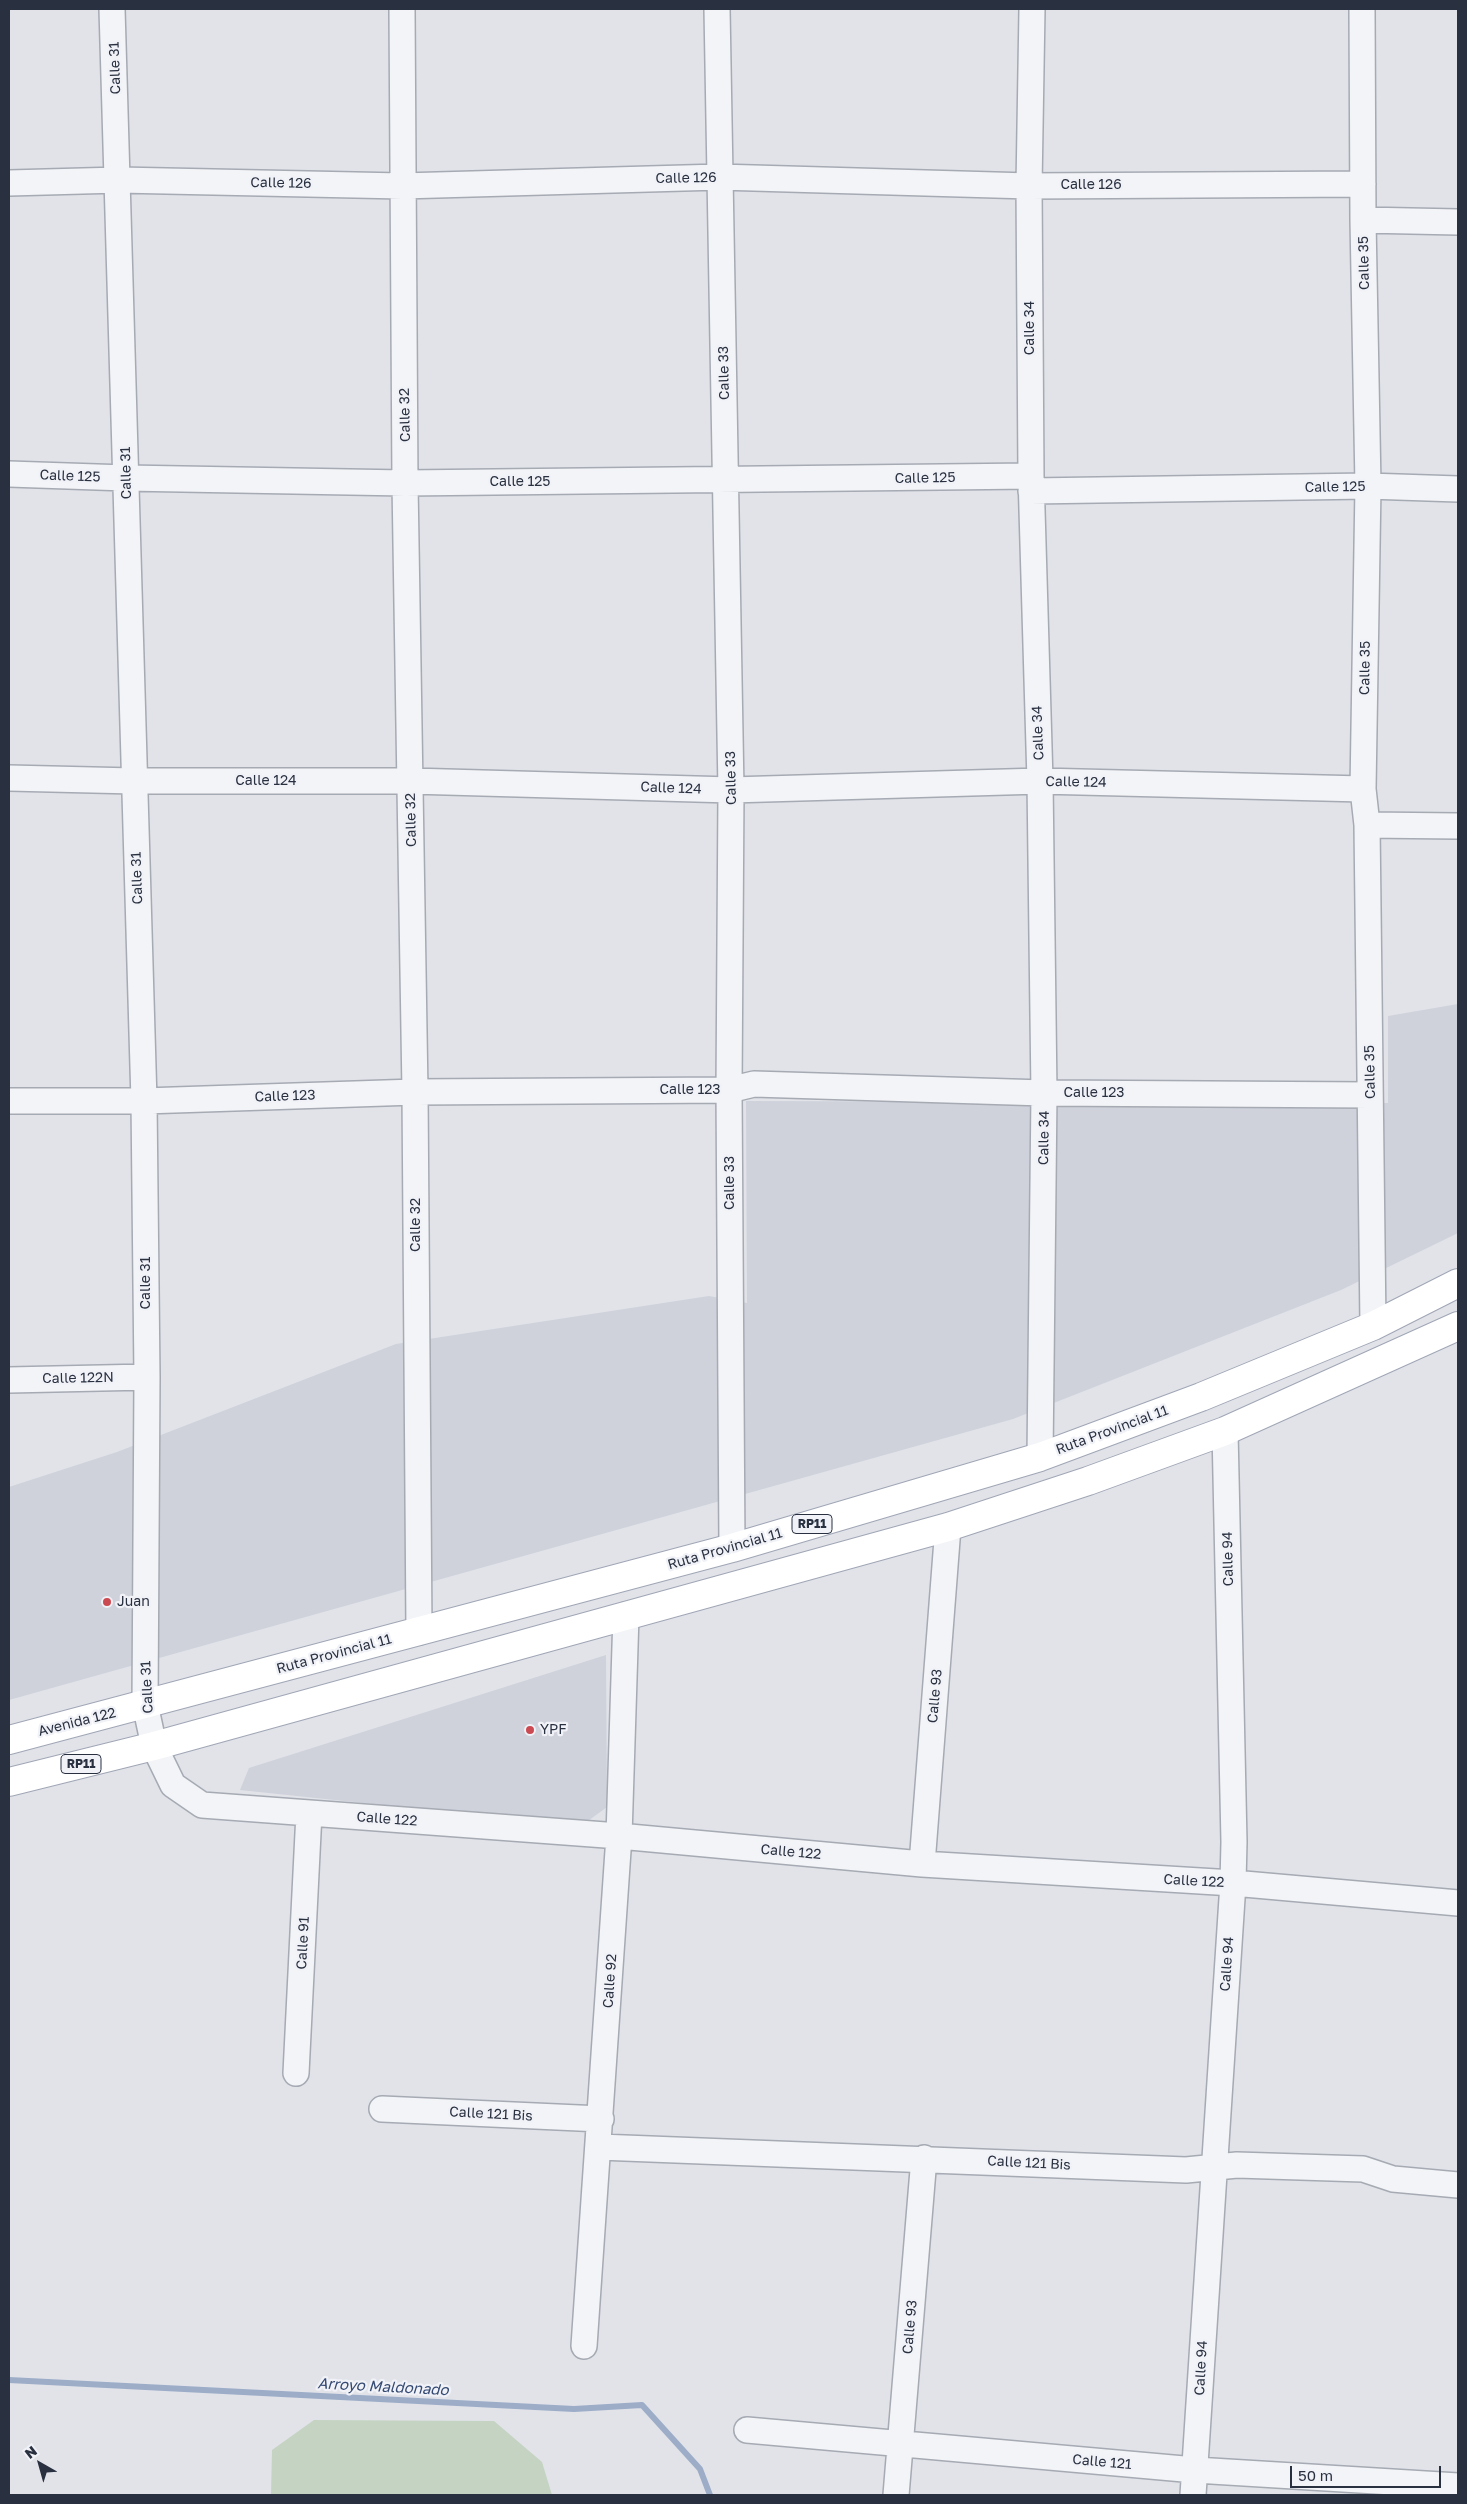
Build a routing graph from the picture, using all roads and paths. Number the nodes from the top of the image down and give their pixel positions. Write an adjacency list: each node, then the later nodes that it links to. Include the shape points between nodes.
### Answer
1 (112, 9): 7 (street, Calle 31)
2 (402, 9): 10 (street, Calle 32)
3 (717, 9): 6 (street, Calle 33)
4 (1032, 9): 11 (street, Calle 34)
5 (1362, 9): 9 (street, Calle 35)
6 (719, 177): 10 (street, Calle 126); 11 (street, Calle 126); 16 (street, Calle 33)
7 (119, 180): 8 (street, Calle 126); 10 (street, Calle 126); 15 (street, Calle 31)
8 (9, 183)
9 (1363, 184): 11 (street, Calle 126); 12 (street, Calle 35)
10 (402, 186): 17 (street, Calle 32)
11 (1030, 186): 18 (street, Calle 34)
12 (1363, 220): 13 (street); 19 (street, Calle 35)
13 (1458, 222)
14 (9, 474): 15 (street, Calle 125)
15 (126, 478): 17 (street, Calle 125); 22 (street, Calle 31)
16 (726, 480): 17 (street, Calle 125); 18 (street, Calle 125); 26 (street, Calle 33)
17 (405, 483): 23 (street, Calle 32)
18 (1031, 484): 19 (street, Calle 125); 24 (street, Calle 34)
19 (1368, 486): 20 (street, Calle 125); 25 (street, Calle 35)
20 (1458, 489)
21 (9, 778): 22 (street, Calle 124)
22 (134, 781): 23 (street, Calle 124); 34 (street, Calle 31)
23 (411, 781): 26 (street, Calle 124); 30 (street, Calle 32)
24 (1040, 781): 25 (street, Calle 124); 26 (street, Calle 124); 31 (street, Calle 34)
25 (1363, 789): 27 (street, Calle 35)
26 (731, 790): 29 (street, Calle 33)
27 (1367, 825): 28 (street); 32 (street, Calle 35)
28 (1458, 826)
29 (730, 1090): 30 (street, Calle 123); 31 (street, Calle 123, via 754,1084); 43 (street, Calle 33)
30 (415, 1092): 34 (street, Calle 123); 45 (street, Calle 32)
31 (1044, 1093): 32 (street, Calle 123); 41 (street, Calle 34)
32 (1370, 1095): 36 (street, Calle 35)
33 (9, 1101): 34 (street, Calle 123)
34 (144, 1101): 38 (street, Calle 31)
35 (1458, 1283): 36 (main road, Ruta Provincial 11 / RP11)
36 (1372, 1326): 41 (main road, Ruta Provincial 11 / RP11, via 1201,1397)
37 (1458, 1329): 40 (main road, RP11)
38 (147, 1377): 39 (street, Calle 122N); 46 (street, Calle 31)
39 (9, 1380)
40 (1225, 1431): 42 (main road, RP11); 53 (street, Calle 94)
41 (1040, 1457): 43 (main road, Ruta Provincial 11 / RP11)
42 (948, 1527): 44 (main road, RP11); 52 (street, Calle 93)
43 (732, 1548): 45 (main road, Ruta Provincial 11 / RP11)
44 (626, 1615): 48 (main road, RP11); 51 (street, Calle 92)
45 (419, 1632): 46 (main road, Ruta Provincial 11 / RP11)
46 (145, 1704): 47 (main road, Avenida 122 / RP11); 48 (street, Calle 31)
47 (9, 1740)
48 (154, 1746): 49 (main road, RP11); 50 (street, Calle 122, via 173,1785 202,1806)
49 (9, 1782)
50 (309, 1813): 51 (street, Calle 122); 55 (street, Calle 91)
51 (619, 1836): 52 (street, Calle 122); 57 (street, Calle 92)
52 (922, 1864): 53 (street, Calle 122)
53 (1233, 1883): 54 (street, Calle 122); 60 (street, Calle 94)
54 (1458, 1903)
55 (296, 2073)
56 (382, 2109): 57 (street, Calle 121 Bis)
57 (601, 2119): 58 (street, Calle 92)
58 (598, 2147): 59 (street, Calle 121 Bis); 62 (street, Calle 92)
59 (924, 2158): 60 (street, Calle 121 Bis, via 1186,2170); 64 (street, Calle 93)
60 (1213, 2167): 61 (street, Calle 121 Bis, via 1363,2169 1393,2179); 65 (street, Calle 94)
61 (1458, 2185)
62 (584, 2346)
63 (747, 2430): 64 (street, Calle 121)
64 (900, 2445): 65 (street, Calle 121); 67 (street, Calle 93)
65 (1195, 2470): 66 (street, Calle 121); 68 (street, Calle 94)
66 (1458, 2486)
67 (896, 2495)
68 (1193, 2495)

